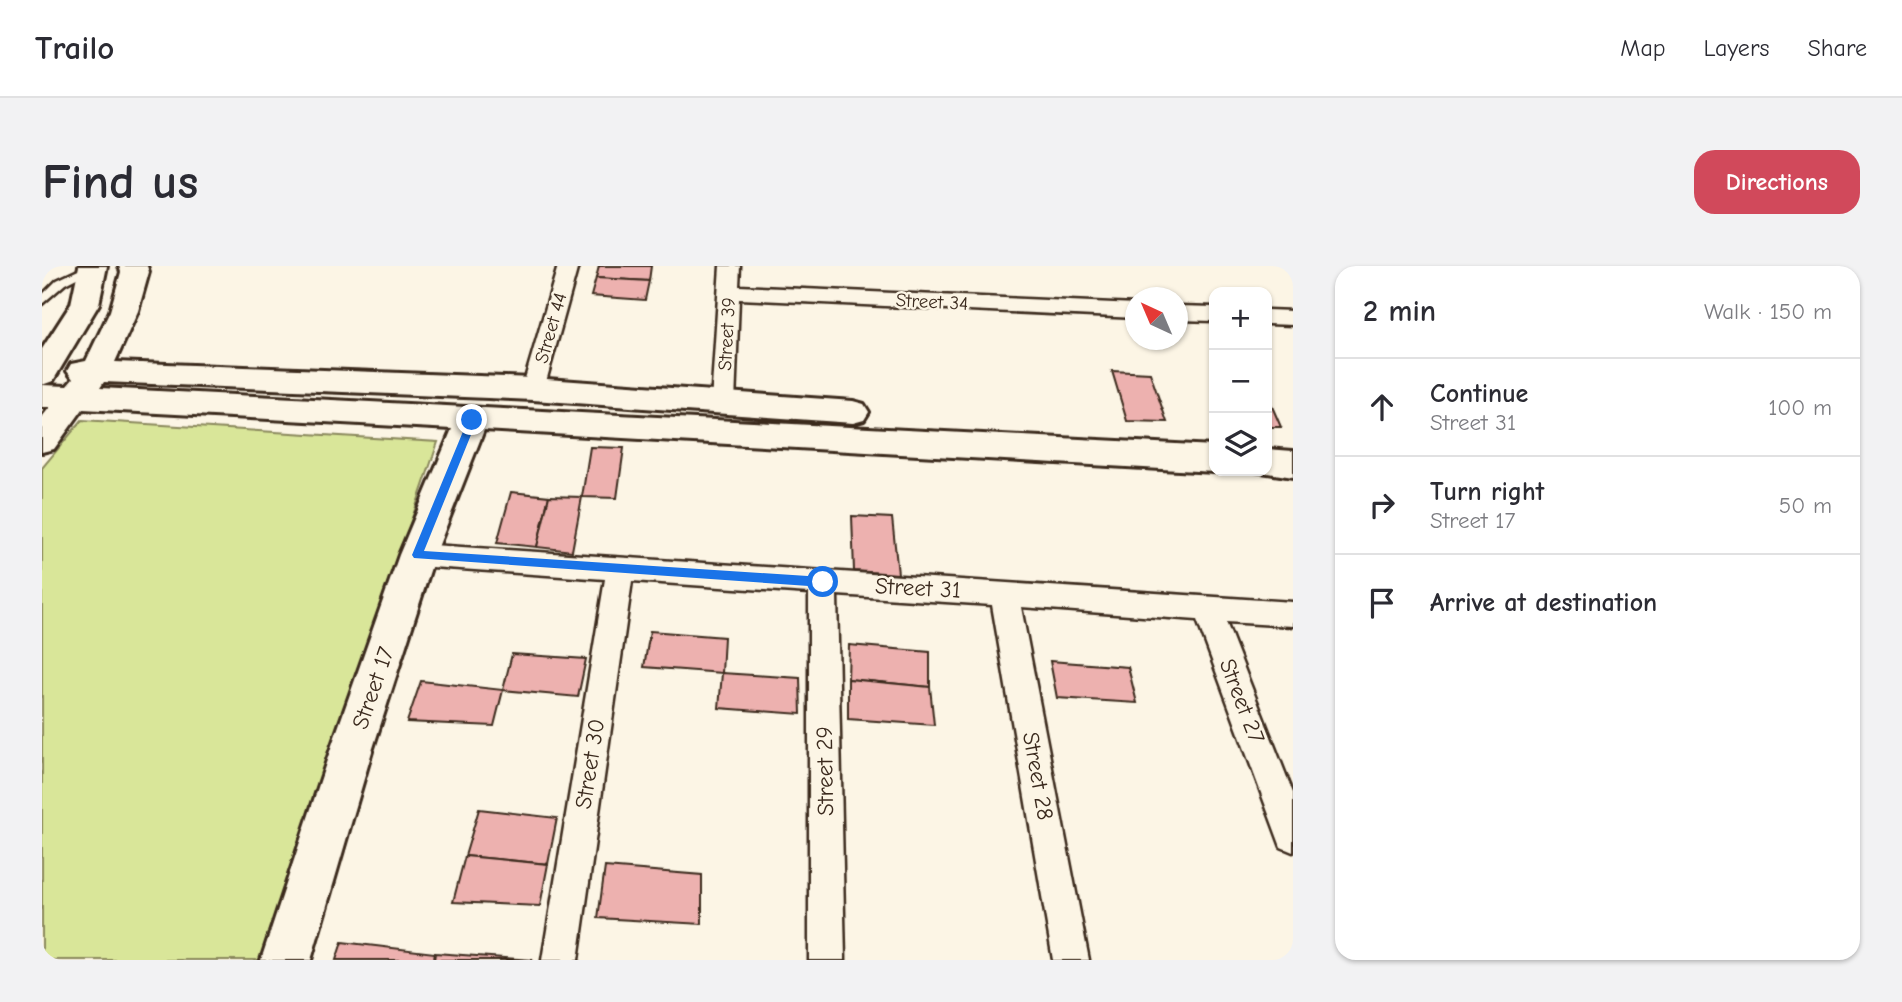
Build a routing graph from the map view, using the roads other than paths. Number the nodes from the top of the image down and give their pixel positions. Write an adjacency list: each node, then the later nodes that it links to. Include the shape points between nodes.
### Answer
1 (93, 266): 6 (lane, via 61,282); 12 (street, via 85,304)
2 (133, 266): 13 (street, via 124,311)
3 (568, 266): 14 (street, Street 44)
4 (730, 266): 5 (street, Street 39)
5 (729, 292): 7 (street, Street 34); 15 (street, Street 39)
6 (42, 301)
7 (1125, 310)
8 (1188, 313): 9 (street)
9 (1209, 314)
10 (1272, 317): 11 (street)
11 (1293, 318)
12 (43, 380): 13 (street)
13 (87, 384): 14 (street); 16 (street); 21 (street)
14 (533, 389): 15 (street)
15 (723, 403): 17 (street)
16 (472, 420): 17 (street); 25 (street, Street 17)
17 (859, 425): 18 (street); 22 (street)
18 (1209, 433)
19 (1272, 436): 20 (street)
20 (1293, 438)
21 (42, 440)
22 (1209, 459)
23 (1272, 462): 24 (street)
24 (1293, 464)
25 (417, 555): 26 (street, Street 31); 32 (street, Street 17)
26 (620, 569): 27 (street, Street 31); 33 (street, Street 30)
27 (823, 582): 28 (street, Street 31); 34 (street, Street 29)
28 (1004, 593): 29 (street, Street 31); 35 (street, Street 28)
29 (1206, 607): 30 (street, Street 31); 31 (street, Street 27)
30 (1293, 614)
31 (1290, 818)
32 (286, 960)
33 (560, 960)
34 (827, 960)
35 (1071, 960)

